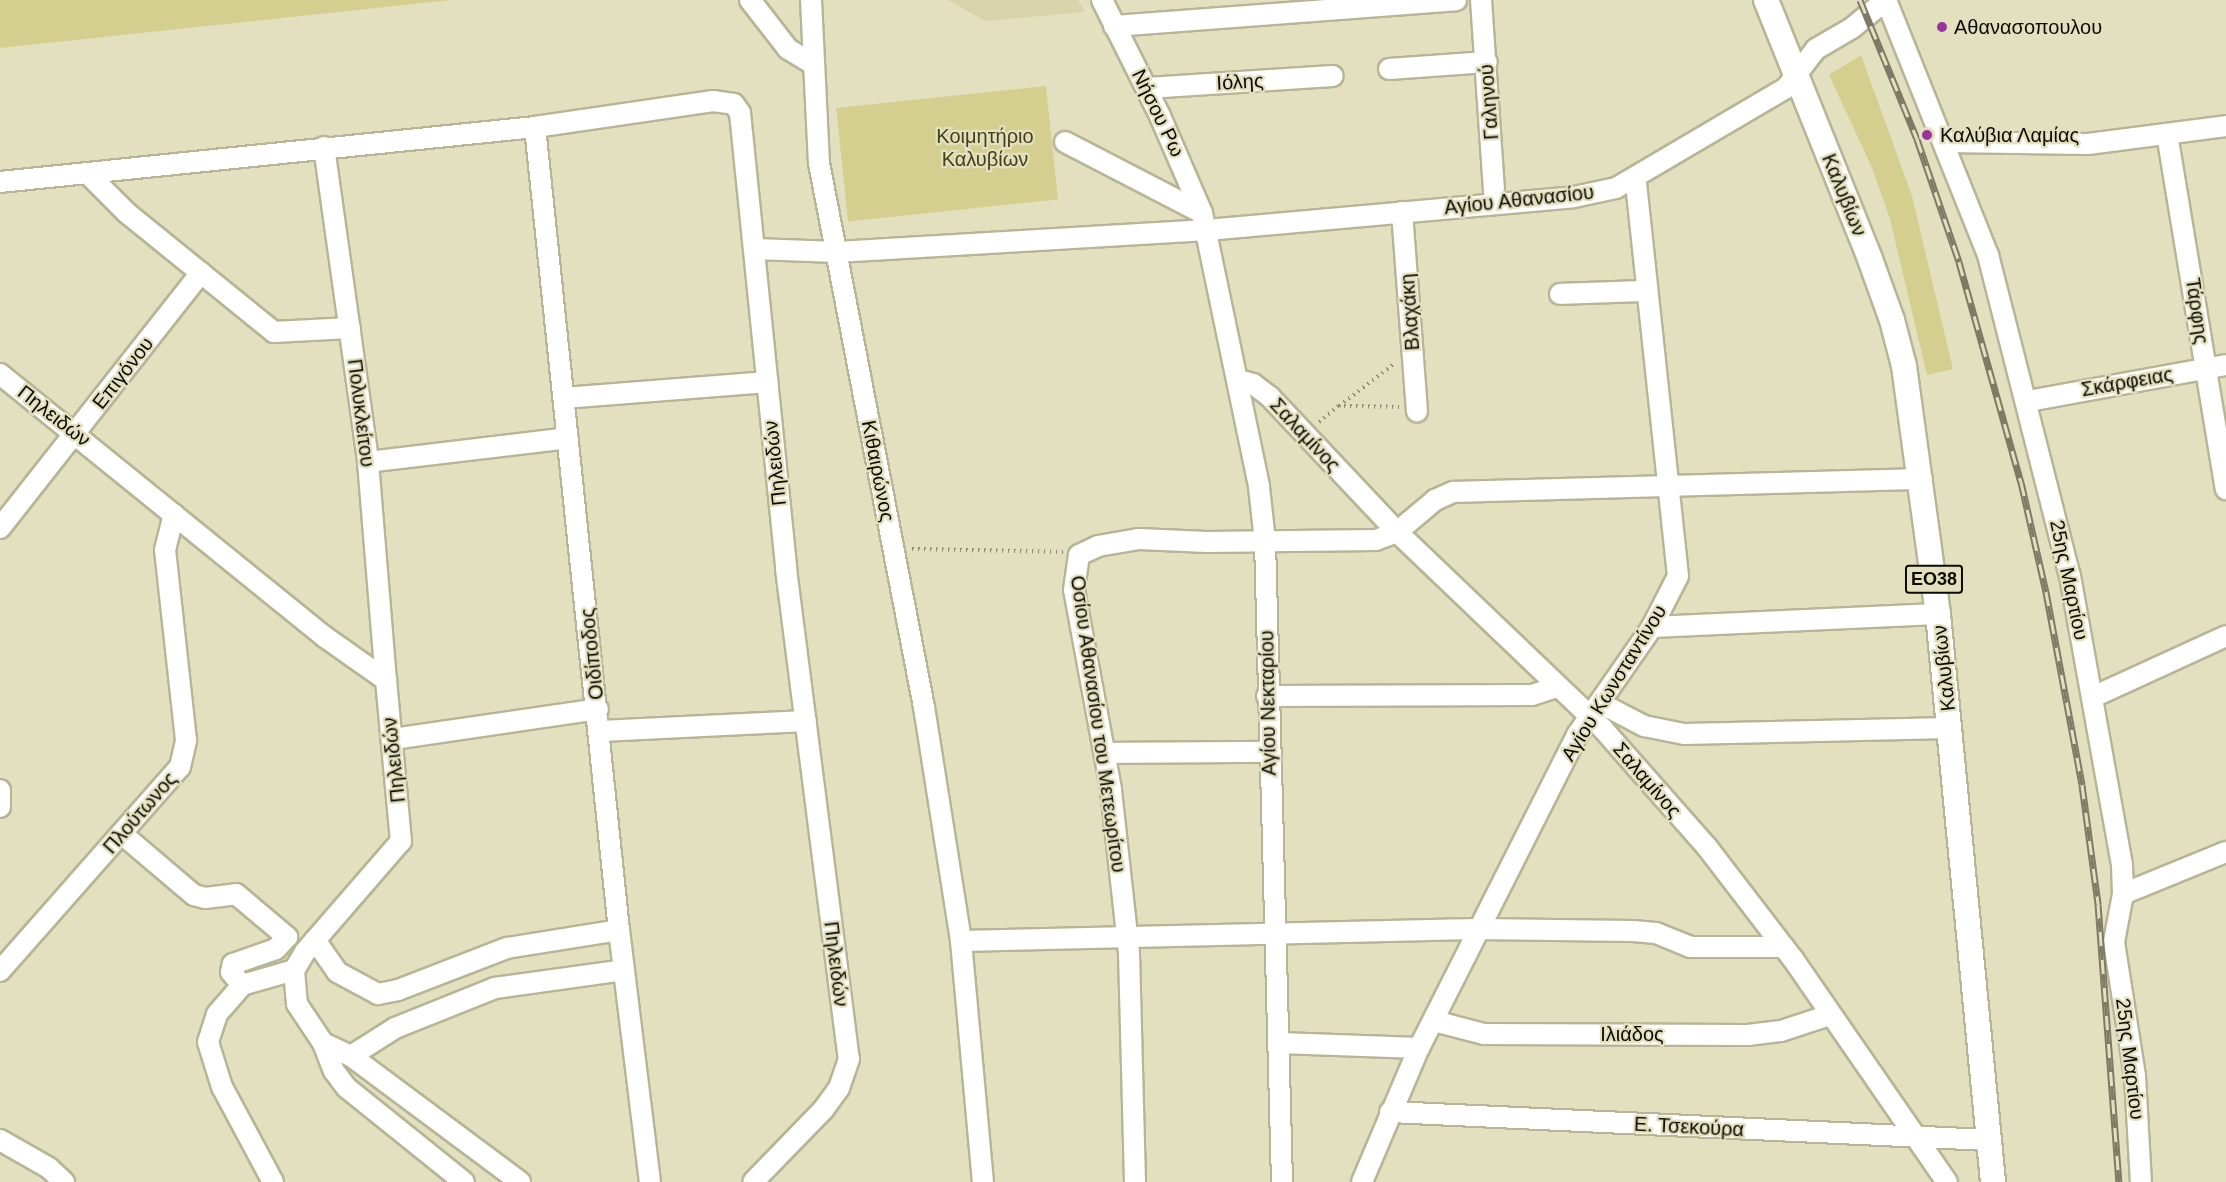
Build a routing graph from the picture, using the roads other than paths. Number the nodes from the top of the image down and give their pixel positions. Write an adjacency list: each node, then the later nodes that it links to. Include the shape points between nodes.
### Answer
1 (750, 0): 10 (street, via 788,48)
2 (811, 0): 10 (street, Κιθαιρώνος)
3 (1102, 0): 8 (street, Νήσου Ρω)
4 (1456, 0): 8 (street)
5 (1481, 0): 9 (street, Γαληνού)
6 (1766, 0): 12 (main road, Καλυβίων / ΕΟ38)
7 (1886, 0): 12 (street, Αγίου Αθανασίου, via 1852,28 1816,49); 19 (street, 25ης Μαρτίου)
8 (1114, 26): 14 (street, Νήσου Ρω)
9 (1487, 62): 11 (street); 24 (street, Γαληνού)
10 (811, 63): 28 (street, Κιθαιρώνος, via 819,163)
11 (1389, 69)
12 (1798, 75): 22 (street, Αγίου Αθανασίου, via 1782,91); 44 (main road, Καλυβίων / ΕΟ38, via 1893,320)
13 (1333, 76): 14 (street, Ιόλης)
14 (1147, 88): 26 (street, Νήσου Ρω)
15 (2226, 126): 17 (street)
16 (535, 127): 20 (street); 27 (street, Πηλειδών, via 713,101 734,104 744,130); 38 (street, Οιδίποδος)
17 (2167, 134): 19 (street, via 2088,144); 34 (street, Τάρφης)
18 (1065, 142): 26 (street)
19 (1946, 142): 39 (street, 25ης Μαρτίου, via 1988,255)
20 (324, 147): 21 (street); 32 (street, Πολυκλείτου)
21 (88, 174): 23 (street); 29 (street, via 127,213)
22 (1636, 180): 24 (street, Αγίου Αθανασίου, via 1574,196); 30 (street, Αγίου Κωνσταντίνου)
23 (0, 182)
24 (1495, 204): 25 (street, Αγίου Αθανασίου)
25 (1402, 212): 26 (street, Αγίου Αθανασίου); 40 (street, Βλαχάκη)
26 (1204, 221): 28 (street, Αγίου Αθανασίου); 36 (street, Αγίου Νεκταρίου)
27 (755, 249): 28 (street, Αγίου Αθανασίου); 37 (street, Πηλειδών)
28 (837, 252): 76 (street, Κιθαιρώνος, via 924,707)
29 (201, 273): 32 (street, via 274,332); 41 (street, Επιγόνου)
30 (1647, 291): 31 (street); 45 (street, Αγίου Κωνσταντίνου)
31 (1560, 294)
32 (350, 328): 43 (street, Πολυκλείτου)
33 (2226, 365): 34 (street, Σκάρφειας)
34 (2205, 369): 39 (street, Σκάρφειας); 46 (street, Τάρφης)
35 (0, 374): 41 (street, Πηλειδών)
36 (1239, 380): 49 (street, Σαλαμίνος, via 1262,389); 50 (street, Αγίου Νεκταρίου)
37 (767, 382): 38 (street); 60 (street, Πηλειδών)
38 (564, 398): 42 (street, Οιδίποδος)
39 (2028, 401): 57 (street, 25ης Μαρτίου, via 2070,576)
40 (1417, 408)
41 (77, 434): 47 (street, Πηλειδών); 48 (street, Επιγόνου)
42 (568, 438): 43 (street); 58 (street, Οιδίποδος)
43 (368, 462): 54 (street, Πολυκλείτου)
44 (1922, 479): 45 (street); 51 (main road, Καλυβίων / ΕΟ38)
45 (1670, 486): 49 (street, via 1449,493); 52 (street, Αγίου Κωνσταντίνου, via 1678,576)
46 (2226, 489)
47 (174, 514): 54 (street, Πηλειδών, via 325,637); 68 (street, Πλούτωνος, via 166,537 165,564 185,748 172,779)
48 (0, 528)
49 (1397, 532): 50 (street, via 1376,540); 55 (street, Σαλαμίνος)
50 (1265, 541): 56 (street, Αγίου Νεκταρίου); 65 (street, Οσίου Αθανασίου του Μετεωρίτου, via 1131,539 1098,546 1079,555 1074,590)
51 (1938, 614): 52 (street); 61 (main road, Καλυβίων / ΕΟ38)
52 (1652, 627): 59 (street, Αγίου Κωνσταντίνου)
53 (2226, 636): 57 (street)
54 (386, 680): 63 (street, Πηλειδών)
55 (1557, 687): 56 (street, via 1532,695); 59 (street, Σαλαμίνος)
56 (1267, 696): 64 (street, Αγίου Νεκταρίου)
57 (2093, 697): 70 (street, 25ης Μαρτίου, via 2120,848)
58 (598, 709): 62 (street, Οιδίποδος); 63 (street)
59 (1595, 710): 61 (street, via 1684,734); 71 (street, Αγίου Κωνσταντίνου); 77 (street, Σαλαμίνος)
60 (806, 721): 62 (street); 97 (street, Πηλειδών, via 849,1059 839,1088 823,1110)
61 (1950, 728): 91 (main road, Καλυβίων / ΕΟ38)
62 (601, 731): 72 (street, Οιδίποδος)
63 (393, 739): 75 (street, Πηλειδών, via 401,841)
64 (1268, 752): 65 (street); 73 (street, Αγίου Νεκταρίου)
65 (1105, 753): 74 (street, Οσίου Αθανασίου του Μετεωρίτου)
66 (0, 790): 67 (street)
67 (0, 807)
68 (122, 834): 80 (street, Πλούτωνος); 81 (street, via 194,895 205,898 236,894 287,937 276,949 233,964 231,972)
69 (2226, 852): 70 (street)
70 (2123, 894): 104 (street, 25ης Μαρτίου, via 2114,942 2135,1076)
71 (1477, 929): 73 (street); 77 (street, via 1633,931 1656,933 1690,947); 83 (street, Αγίου Κωνσταντίνου)
72 (619, 930): 75 (street, via 507,948 378,994 337,972); 79 (street, Οιδίποδος)
73 (1277, 934): 74 (street); 85 (street, Αγίου Νεκταρίου)
74 (1127, 939): 76 (street); 99 (street, Οσίου Αθανασίου του Μετεωρίτου)
75 (315, 940): 78 (street, Πηλειδών)
76 (961, 941): 98 (street, Κιθαιρώνος)
77 (1784, 947): 82 (street, Σαλαμίνος)
78 (294, 970): 81 (street); 84 (street, via 297,1004)
79 (624, 970): 87 (street, via 495,988 394,1028); 96 (street, Οιδίποδος)
80 (0, 971)
81 (242, 985): 93 (street, via 217,1014 208,1042 209,1056)
82 (1830, 1015): 83 (street, Ιλιάδος, via 1781,1031 1748,1035 1484,1034); 89 (street, Σαλαμίνος)
83 (1434, 1021): 86 (street, Αγίου Κωνσταντίνου)
84 (323, 1043): 87 (street); 94 (street, via 334,1071 347,1088)
85 (1280, 1043): 86 (street); 100 (street, Αγίου Νεκταρίου)
86 (1419, 1048): 88 (street, Αγίου Κωνσταντίνου)
87 (351, 1056): 95 (street)
88 (1390, 1113): 89 (street, Ε. Τσεκούρα); 101 (street, Αγίου Κωνσταντίνου)
89 (1919, 1138): 91 (street, Ε. Τσεκούρα); 102 (street, Σαλαμίνος)
90 (0, 1140): 92 (street, via 50,1168)
91 (1989, 1140): 103 (main road, Καλυβίων / ΕΟ38)
92 (63, 1182)
93 (273, 1182)
94 (464, 1182)
95 (520, 1182)
96 (650, 1182)
97 (753, 1182)
98 (983, 1182)
99 (1135, 1182)
100 (1282, 1182)
101 (1362, 1182)
102 (1947, 1182)
103 (1993, 1182)
104 (2141, 1182)

